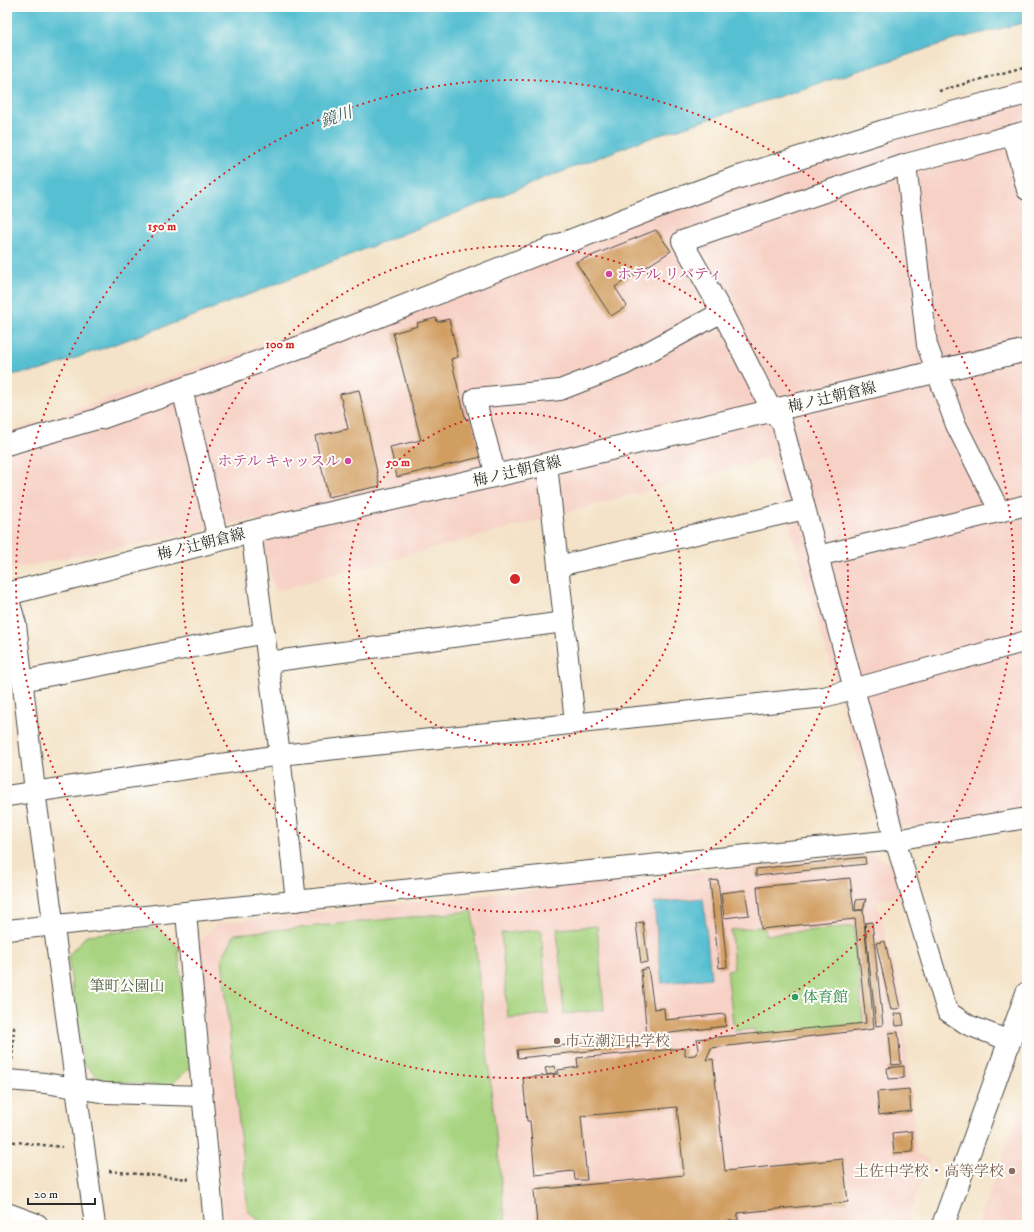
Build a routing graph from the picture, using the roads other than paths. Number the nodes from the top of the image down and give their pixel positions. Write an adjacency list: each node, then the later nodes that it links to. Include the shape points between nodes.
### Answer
1 (1027, 93): 8 (street, via 884,131 730,180 303,346)
2 (1020, 133): 3 (street); 4 (street)
3 (906, 164): 5 (street, via 682,241); 7 (street, via 927,345)
4 (1027, 190)
5 (722, 312): 9 (street); 13 (street, via 624,365 560,390 475,398)
6 (1027, 350): 7 (street, 梅ノ辻朝倉線)
7 (936, 373): 9 (street, 梅ノ辻朝倉線); 16 (street, via 956,425)
8 (182, 389): 10 (street); 18 (street)
9 (772, 411): 12 (street, 梅ノ辻朝倉線); 15 (street, via 782,423)
10 (101, 418): 11 (street)
11 (7, 445)
12 (548, 464): 13 (street, 梅ノ辻朝倉線); 20 (street)
13 (496, 476): 17 (street, 梅ノ辻朝倉線)
14 (1027, 505): 16 (street)
15 (805, 508): 19 (street); 20 (street)
16 (1000, 512): 19 (street)
17 (251, 532): 18 (street, 梅ノ辻朝倉線); 23 (street)
18 (218, 539): 21 (street, 梅ノ辻朝倉線)
19 (818, 556): 27 (street)
20 (558, 566): 22 (street)
21 (7, 594): 26 (street, via 16,624)
22 (564, 622): 25 (street); 28 (street)
23 (265, 633): 25 (street); 26 (street)
24 (1027, 641): 27 (street)
25 (268, 662): 29 (street)
26 (22, 681): 30 (street)
27 (853, 690): 28 (street, via 824,698); 33 (street)
28 (574, 722): 29 (street)
29 (280, 754): 30 (street); 34 (street)
30 (34, 791): 31 (street); 36 (street)
31 (7, 796)
32 (1027, 818): 33 (street)
33 (895, 840): 34 (street); 39 (street, via 947,1011 968,1025)
34 (296, 902): 35 (street)
35 (186, 913): 36 (street); 42 (street)
36 (53, 925): 37 (street); 41 (street)
37 (7, 930)
38 (1027, 993): 39 (street)
39 (1010, 1041): 47 (street)
40 (9, 1080): 41 (street)
41 (75, 1088): 42 (street, via 106,1093); 45 (street)
42 (202, 1096): 46 (street)
43 (7, 1214): 44 (street)
44 (37, 1225)
45 (95, 1225)
46 (214, 1225)
47 (943, 1225)

